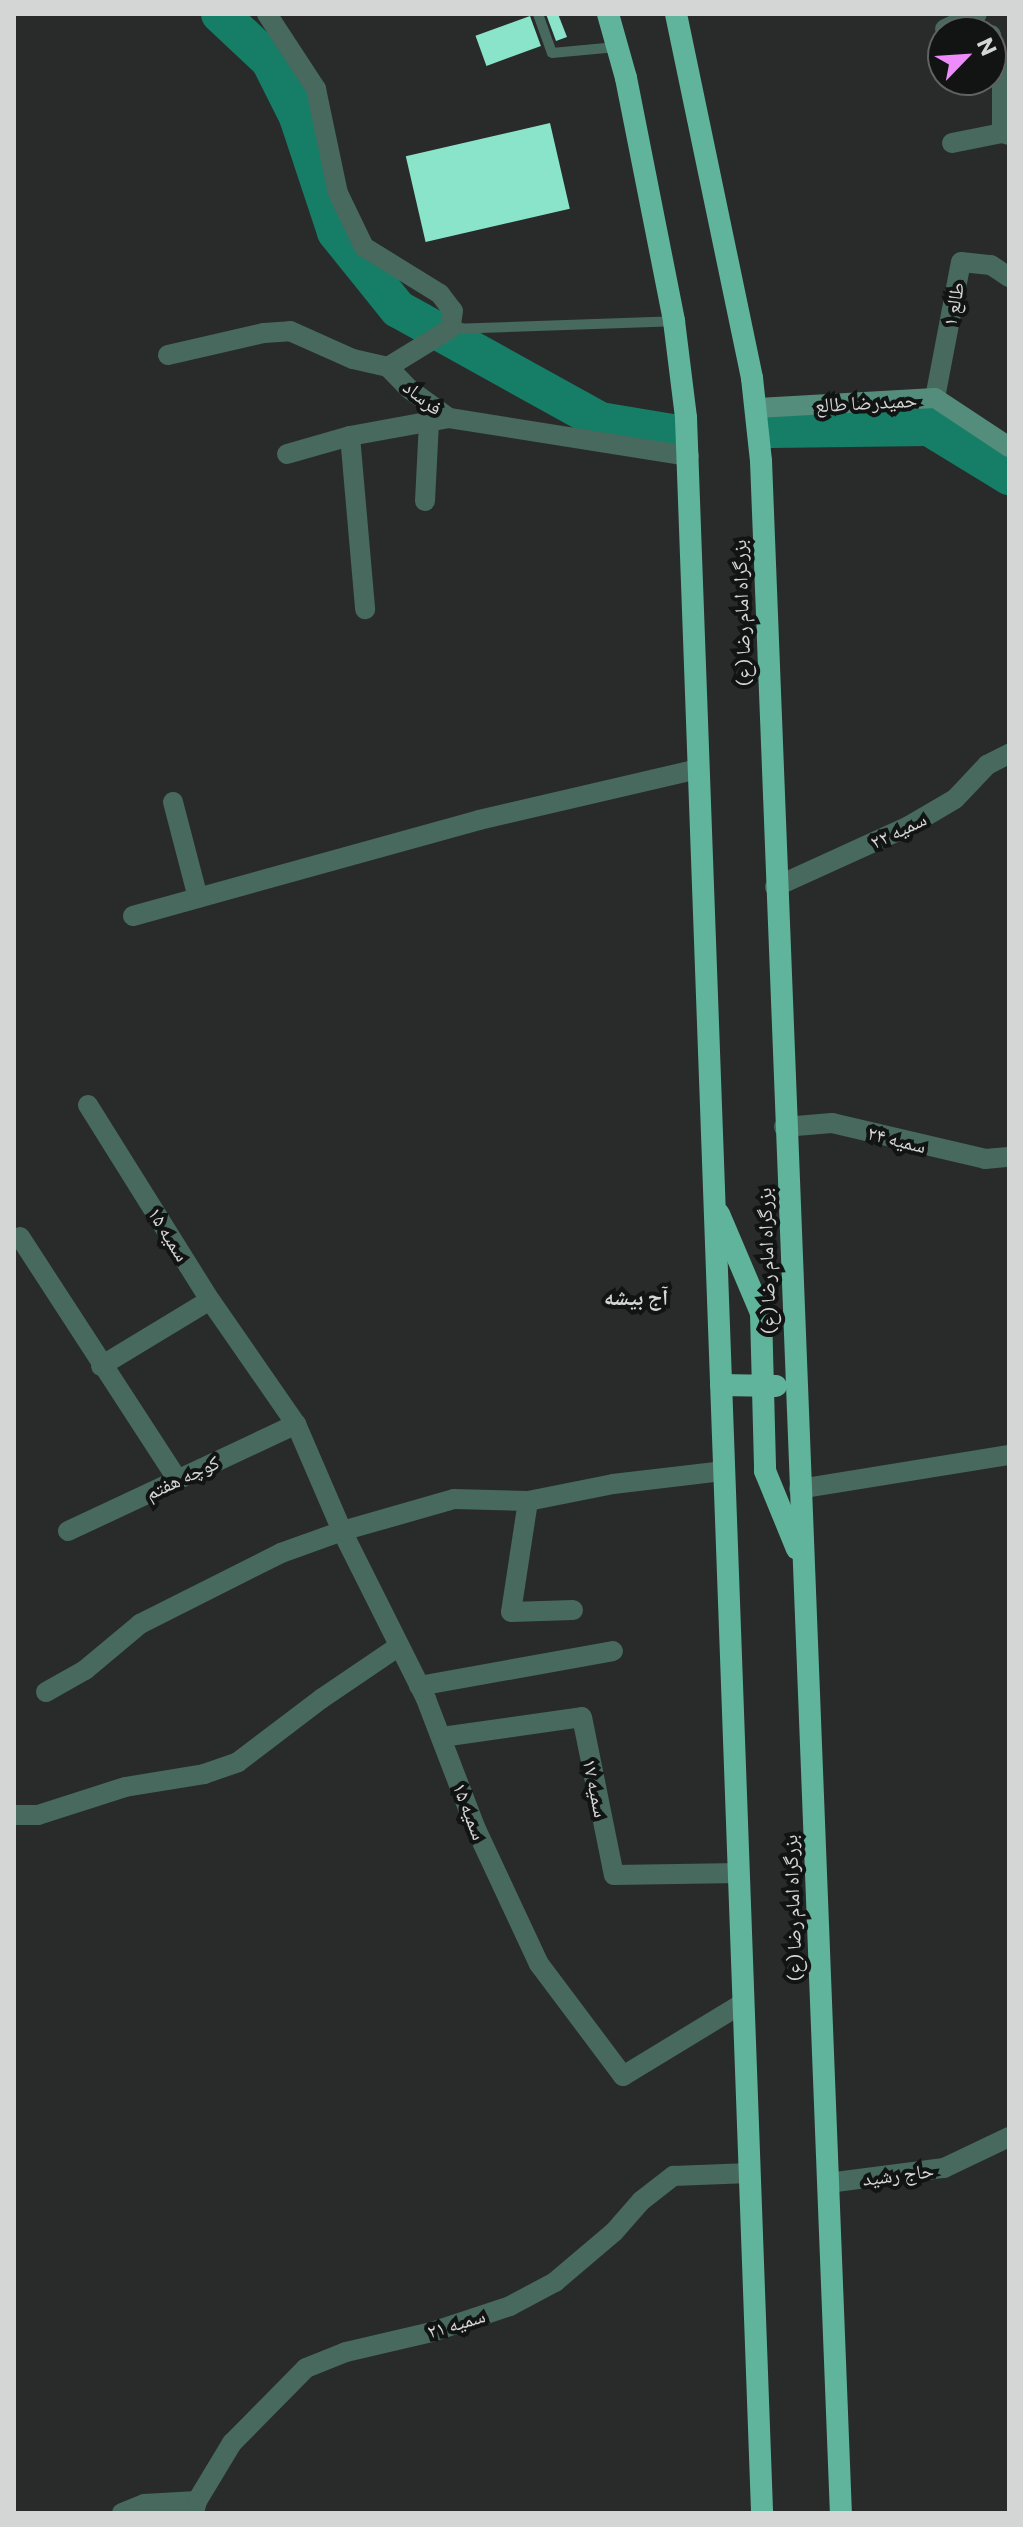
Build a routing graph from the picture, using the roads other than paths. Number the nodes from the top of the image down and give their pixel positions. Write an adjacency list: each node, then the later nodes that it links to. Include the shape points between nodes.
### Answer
1 (267, 14): 11 (street, via 316,89 338,193 364,247 440,294 453,311)
2 (538, 14): 5 (lane, via 552,53)
3 (608, 14): 5 (highway)
4 (676, 14): 15 (highway, بزرگراه امام رضا (ع))
5 (617, 47): 10 (highway)
6 (1003, 96): 7 (street)
7 (1006, 134): 8 (street)
8 (952, 143)
9 (1009, 277): 14 (street, طالع ۱, via 991,265 961,262)
10 (674, 321): 11 (lane); 20 (highway)
11 (446, 332): 13 (street)
12 (168, 355): 13 (street, فرساد, via 290,331 353,359)
13 (388, 367): 16 (street, فرساد)
14 (935, 398): 15 (main road, حمیدرضا طالع); 18 (main road, حمیدرضا طالع)
15 (756, 408): 26 (highway, بزرگراه امام رضا (ع))
16 (439, 420): 17 (street); 20 (street, فرساد); 21 (street)
17 (350, 436): 19 (street); 22 (street)
18 (1006, 440)
19 (287, 454)
20 (689, 456): 24 (highway)
21 (425, 501)
22 (365, 609)
23 (1009, 754): 26 (street, سمیه ۲۲, via 987,765 955,799 909,826)
24 (699, 769): 27 (street, via 479,820); 32 (highway)
25 (173, 802): 27 (street)
26 (775, 887): 30 (highway, بزرگراه امام رضا (ع))
27 (198, 898): 28 (street)
28 (133, 916)
29 (88, 1105): 34 (street, سمیه ۱۵)
30 (784, 1127): 31 (street, سمیه ۲۴, via 832,1123 985,1159); 38 (highway, بزرگراه امام رضا (ع))
31 (1009, 1157)
32 (714, 1202): 36 (highway); 37 (highway, via 759,1307)
33 (20, 1237): 35 (street)
34 (210, 1300): 35 (street); 39 (street, سمیه ۱۵)
35 (101, 1366): 42 (street)
36 (721, 1385): 37 (highway); 41 (highway)
37 (763, 1386): 38 (highway); 47 (highway, via 766,1477)
38 (795, 1386): 43 (highway, بزرگراه امام رضا (ع))
39 (296, 1424): 42 (street, کوچه هفتم); 46 (street, سمیه ۱۵)
40 (1009, 1455): 43 (street)
41 (724, 1471): 44 (street); 55 (highway)
42 (177, 1479): 45 (street, کوچه هفتم)
43 (799, 1489): 47 (highway, بزرگراه امام رضا (ع))
44 (528, 1501): 46 (street, via 454,1499); 48 (street, via 511,1612)
45 (68, 1531)
46 (342, 1531): 49 (street, سمیه ۱۵); 52 (street, via 281,1553 140,1624 85,1670)
47 (802, 1562): 59 (highway, بزرگراه امام رضا (ع))
48 (573, 1610)
49 (399, 1646): 51 (street, سمیه ۱۵); 54 (street, via 238,1762 204,1774 125,1787 38,1815)
50 (613, 1651): 51 (street)
51 (419, 1686): 53 (street, سمیه ۱۵)
52 (46, 1692)
53 (442, 1737): 55 (street, سمیه ۱۷, via 582,1717 614,1875); 56 (street, سمیه ۱۵, via 476,1829 539,1964 623,2076)
54 (14, 1815)
55 (739, 1873): 56 (highway)
56 (743, 2003): 58 (highway)
57 (1009, 2137): 59 (street, حاج رشید, via 944,2168)
58 (750, 2173): 60 (street, سمیه ۲۱, via 673,2176 555,2282 510,2306 306,2368 232,2443); 62 (highway)
59 (828, 2183): 63 (highway, بزرگراه امام رضا (ع))
60 (196, 2507): 61 (street, via 144,2504)
61 (122, 2513)
62 (762, 2513)
63 (841, 2513)

